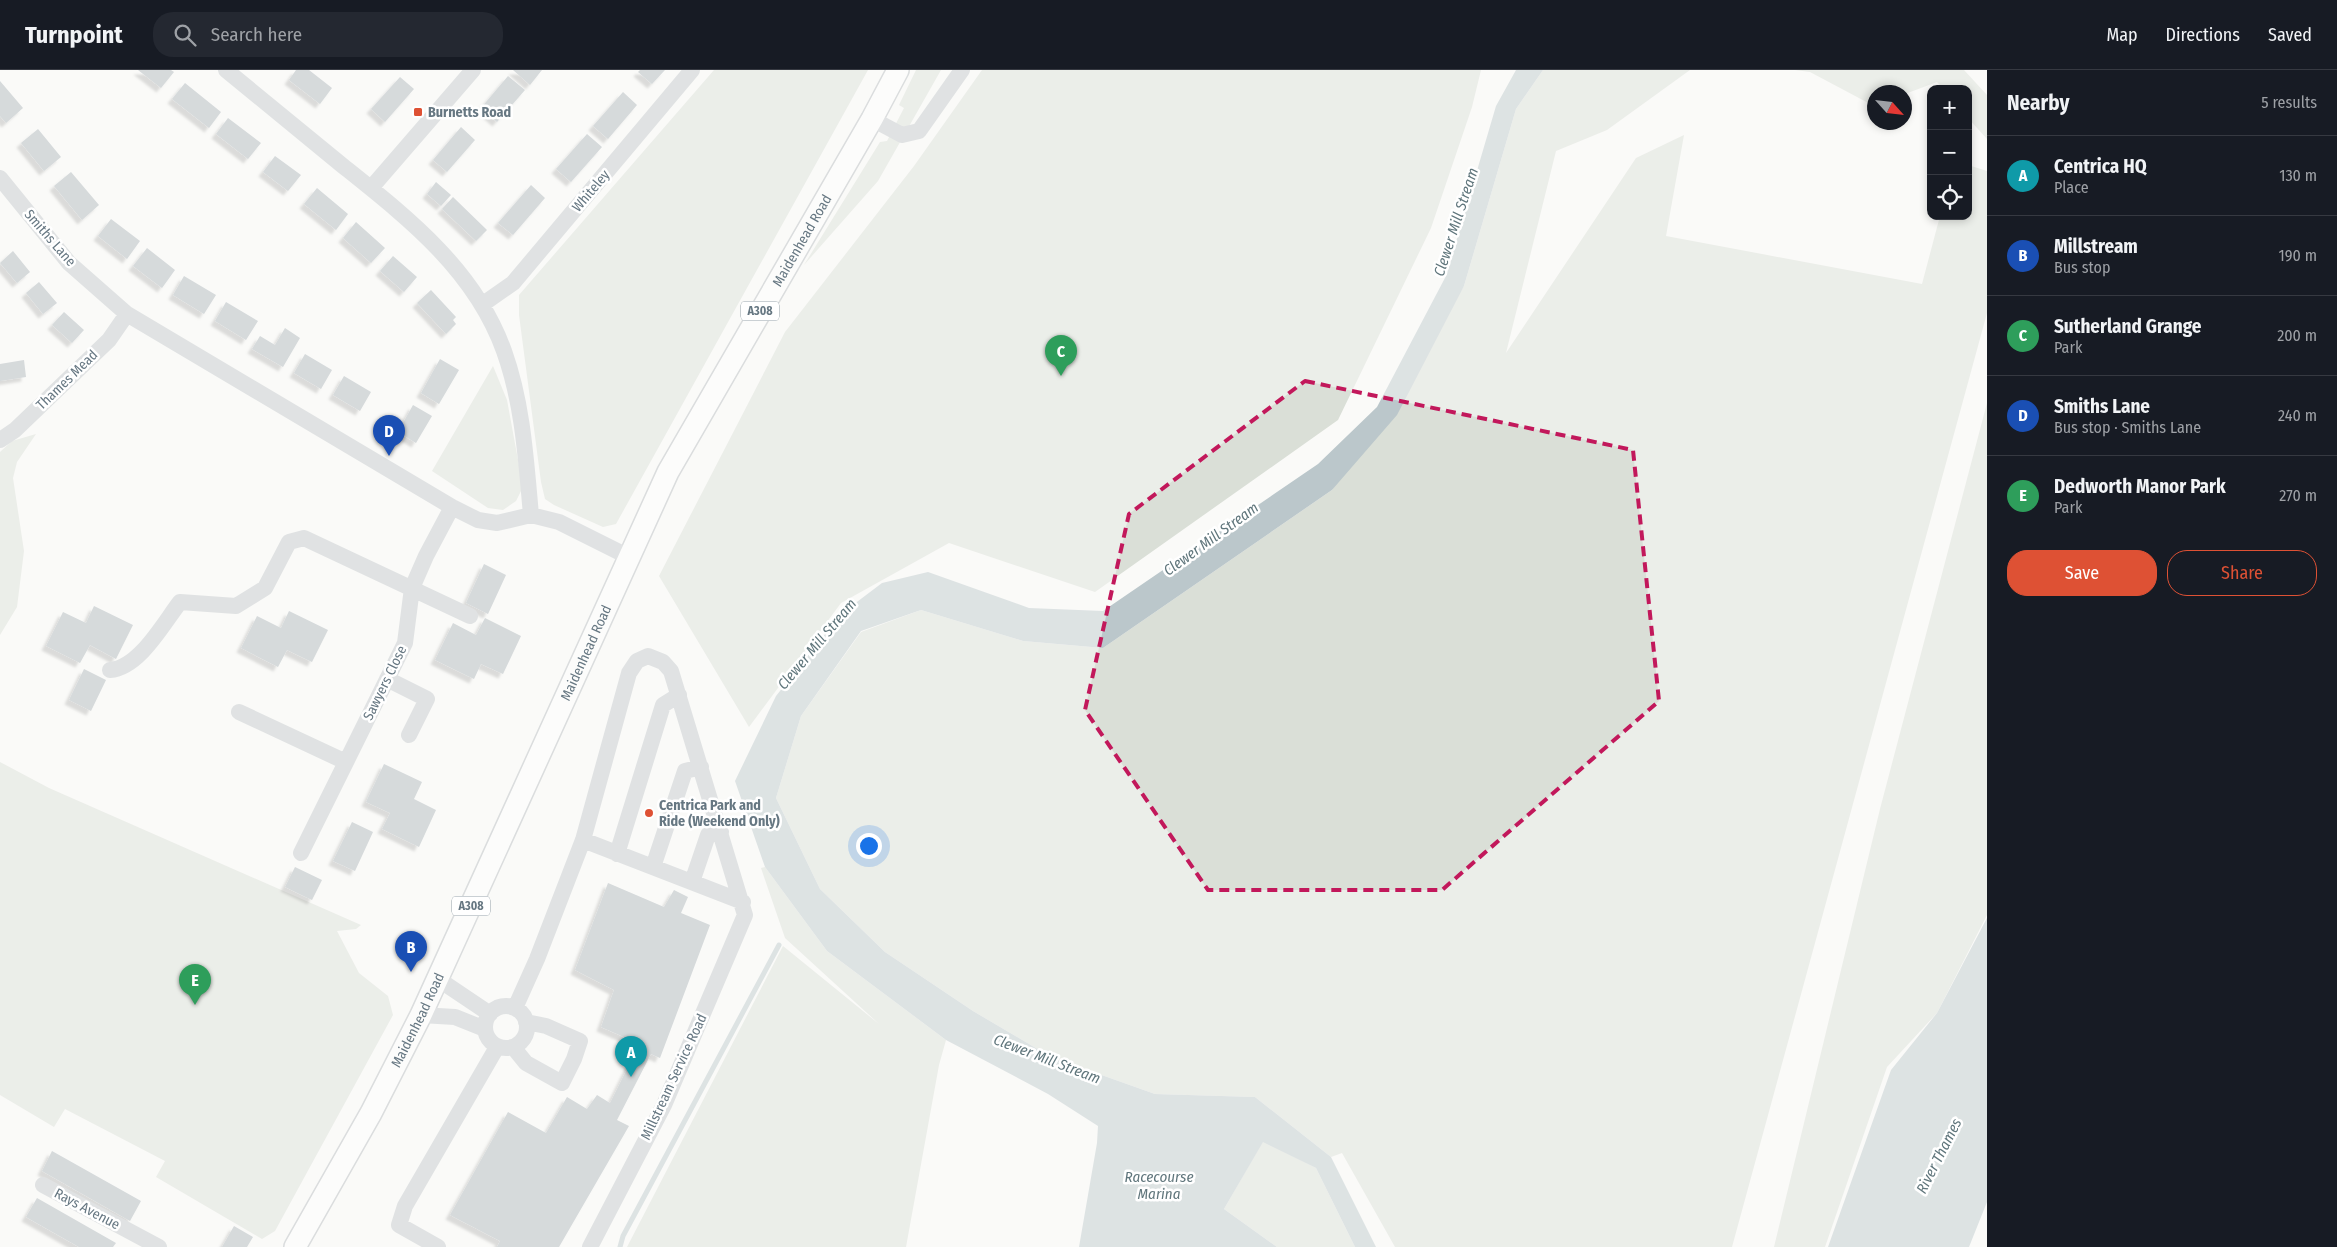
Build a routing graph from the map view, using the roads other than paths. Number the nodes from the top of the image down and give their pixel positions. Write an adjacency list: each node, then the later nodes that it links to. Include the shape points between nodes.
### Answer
1 (226, 70): 8 (street)
2 (473, 70): 8 (street)
3 (692, 70): 9 (street, Whiteley, via 513,284)
4 (898, 70): 6 (main road, Maidenhead Road / A308)
5 (962, 70): 6 (street, via 920,131 902,135)
6 (872, 119): 14 (main road, Maidenhead Road / A308, via 668,472)
7 (0, 178): 10 (street, Smiths Lane, via 69,263)
8 (370, 188): 9 (street, via 418,228 460,271)
9 (483, 304): 13 (street, via 504,352 524,427)
10 (127, 314): 11 (street, Thames Mead, via 109,340 15,430); 12 (street, Smiths Lane)
11 (0, 440)
12 (452, 507): 13 (street, Smiths Lane, via 478,520 497,523); 15 (street, Sawyers Close)
13 (531, 515): 14 (street, Smiths Lane, via 559,522)
14 (629, 556): 31 (main road, Maidenhead Road / A308)
15 (412, 588): 16 (street); 17 (street, via 304,538 289,542 265,588 236,606 180,602 138,657 120,670); 18 (street, Sawyers Close, via 405,643)
16 (470, 616)
17 (110, 670)
18 (387, 679): 21 (street, via 427,698); 22 (street, Sawyers Close)
19 (679, 695): 23 (street, Millstream Service Road); 25 (street, Millstream Service Road, via 671,670 662,662 648,656 637,661 630,672); 27 (street, via 663,705)
20 (239, 712): 22 (street)
21 (409, 735)
22 (346, 762): 26 (street, Sawyers Close)
23 (701, 766): 24 (street, Millstream Service Road); 28 (street, via 685,771)
24 (721, 832): 29 (street, via 708,835); 30 (street, Millstream Service Road)
25 (583, 840): 27 (street); 32 (street, Millstream Service Road)
26 (301, 853)
27 (617, 854): 28 (street)
28 (653, 867): 29 (street)
29 (692, 882): 30 (street)
30 (743, 902): 41 (street, Millstream Service Road, via 745,915 740,929 664,1105)
31 (438, 980): 33 (main road, Maidenhead Road / A308); 34 (street)
32 (515, 1008): 34 (street, via 499,1007); 35 (street)
33 (421, 1016): 34 (street); 39 (main road, Maidenhead Road / A308, via 371,1113)
34 (487, 1021): 36 (street, via 488,1039)
35 (526, 1022): 36 (street, via 526,1034); 36 (street, via 546,1026 580,1041 562,1083)
36 (505, 1047): 40 (street, via 405,1206 399,1225)
37 (43, 1185): 38 (street, Rays Avenue)
38 (159, 1247)
39 (295, 1247)
40 (438, 1247)
41 (590, 1247)

